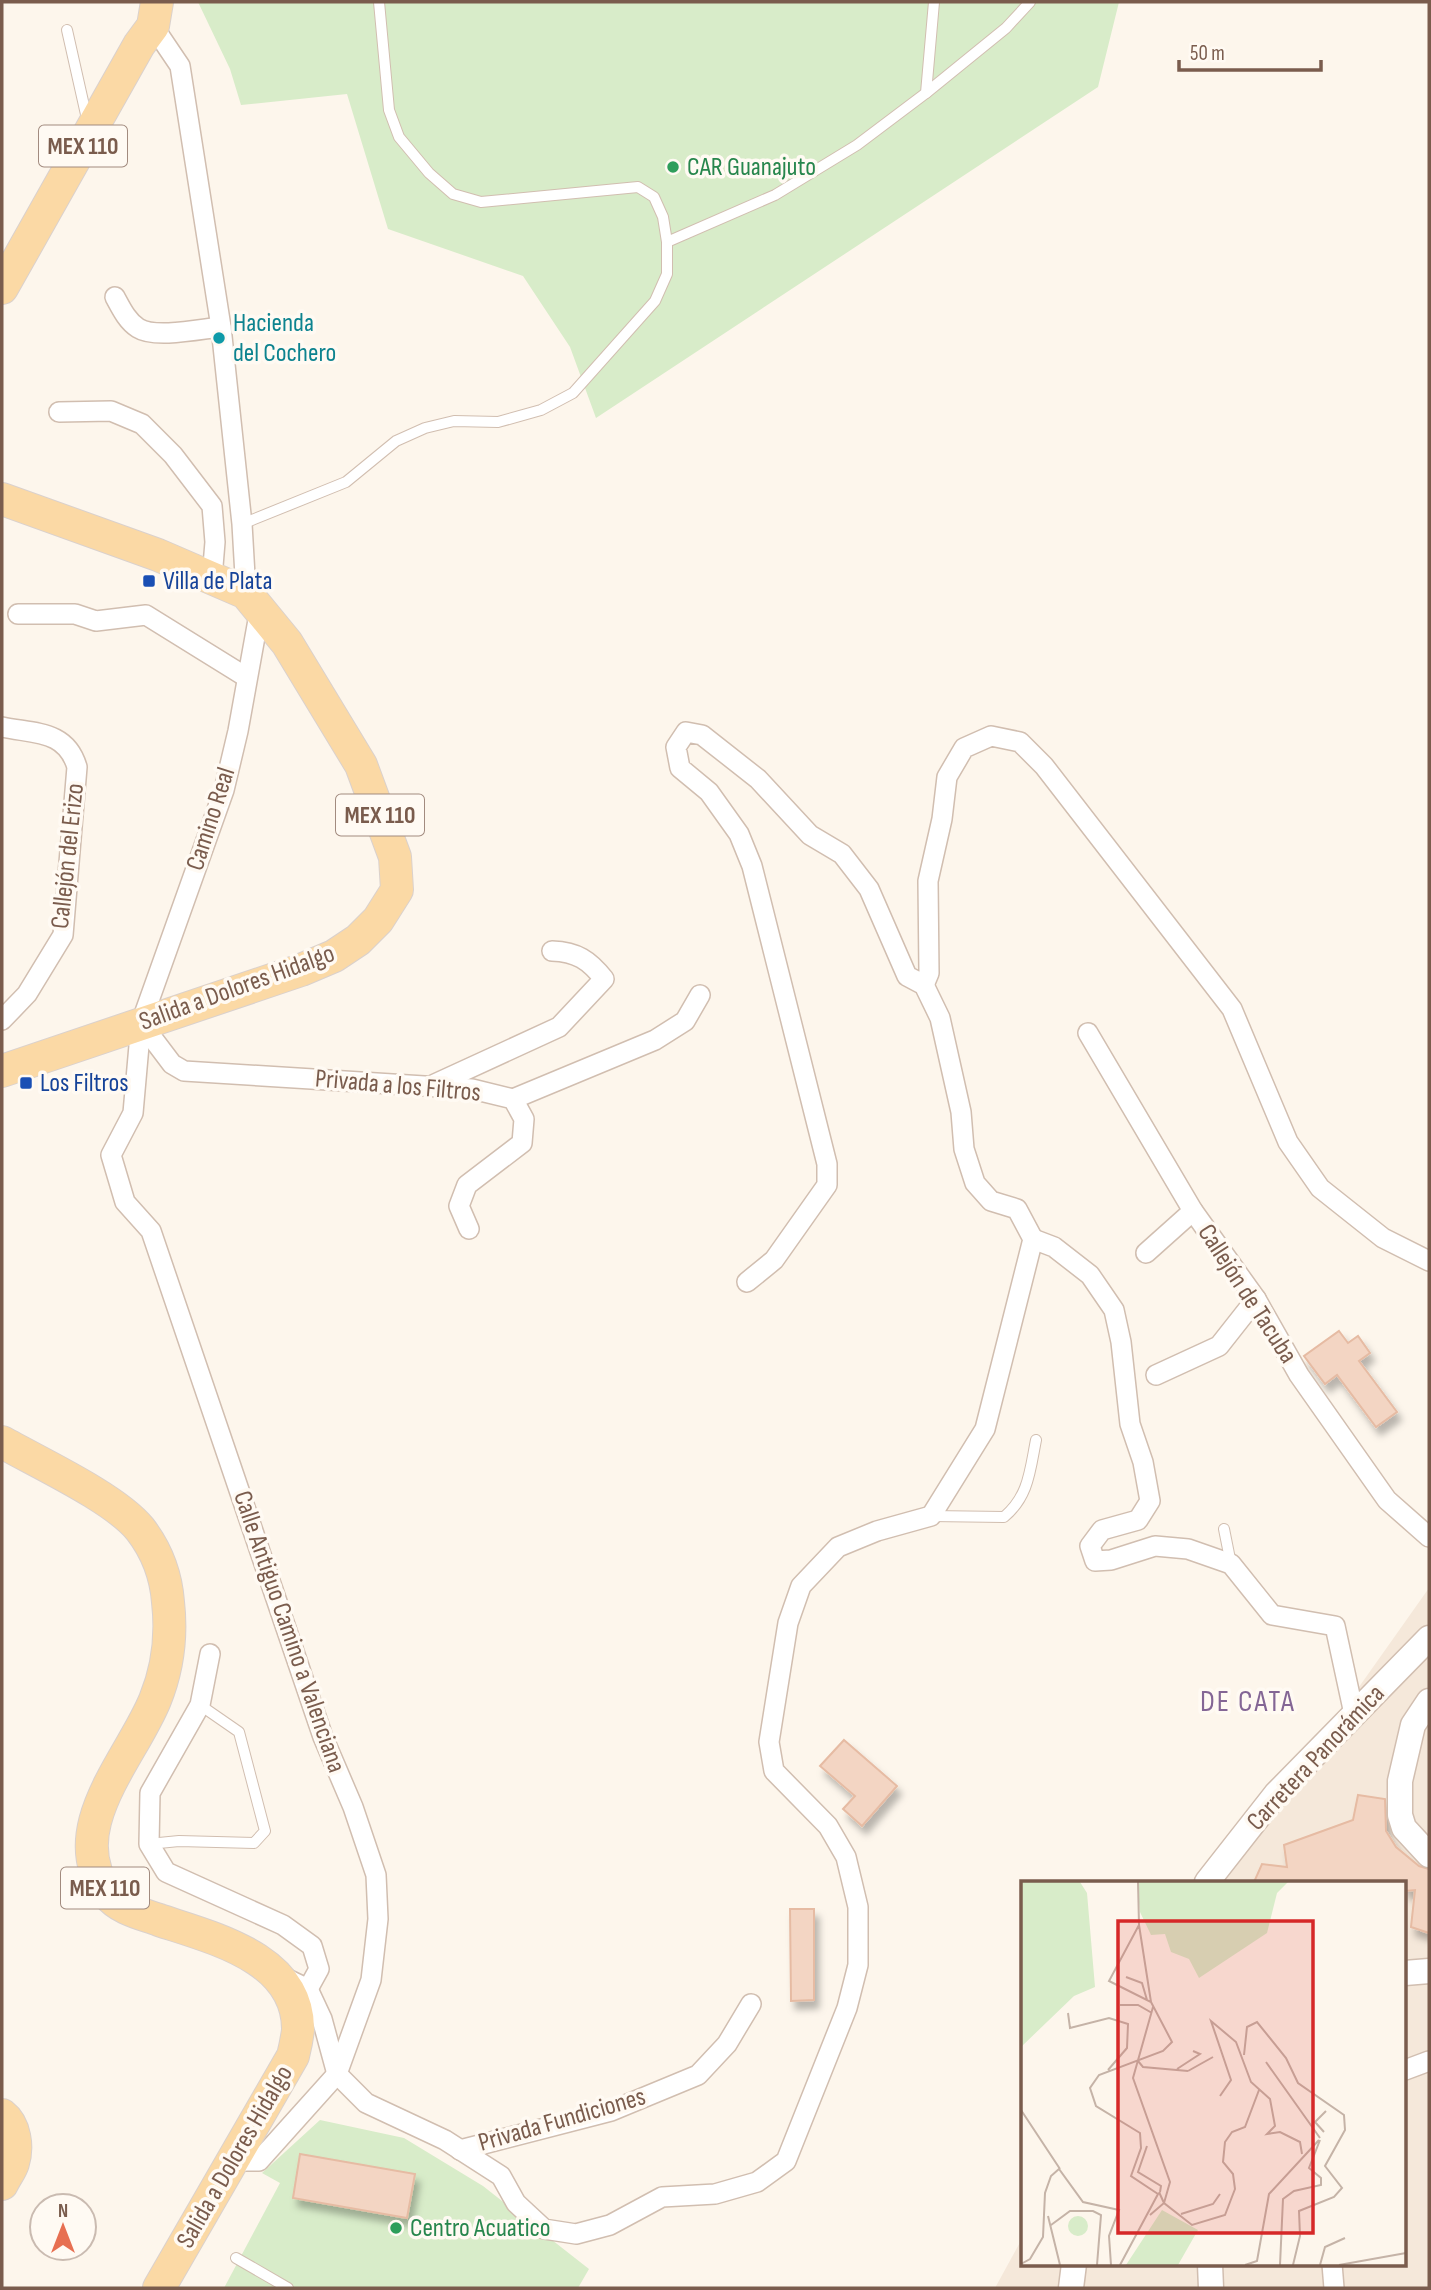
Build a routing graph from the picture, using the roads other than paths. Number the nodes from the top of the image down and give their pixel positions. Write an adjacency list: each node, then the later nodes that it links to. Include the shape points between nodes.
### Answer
1 (379, 2): 8 (lane, via 389,110 399,137 453,194 481,202 638,187 653,197 663,217)
2 (934, 2): 6 (lane)
3 (1030, 2): 6 (lane)
4 (155, 14): 7 (main road, MEX 110); 11 (street, Camino Real, via 180,66)
5 (67, 30): 7 (lane)
6 (926, 93): 8 (lane, via 857,145 775,195)
7 (91, 134): 9 (main road, MEX 110)
8 (667, 242): 14 (lane, via 667,274 655,301 573,393 541,410 498,422 454,421 425,428 396,441 346,482)
9 (2, 288)
10 (115, 297): 11 (street, via 140,330 158,333)
11 (221, 327): 14 (street, Camino Real)
12 (59, 412): 15 (street, via 111,411 142,424 173,455 212,506)
13 (2, 499): 15 (main road, Salida a Dolores Hidalgo / MEX 110)
14 (242, 524): 16 (street, Camino Real)
15 (212, 578): 16 (main road, Salida a Dolores Hidalgo / MEX 110)
16 (253, 601): 18 (street, Camino Real); 24 (main road, Salida a Dolores Hidalgo / MEX 110, via 286,643 361,765 395,857 397,890 378,920 334,956)
17 (18, 614): 18 (street, via 75,614 96,621 146,615)
18 (246, 677): 24 (street, Camino Real, via 224,790)
19 (2, 727): 23 (street, Callejón del Erizo, via 61,740 73,752 77,767 63,935 27,994)
20 (552, 951): 27 (street, via 570,951 593,965 604,979 559,1027)
21 (924, 985): 31 (street, via 940,1018 961,1112 964,1149 975,1183 990,1201 1017,1209); 33 (street, via 929,973 928,881 947,777 964,748 991,736 1020,742 1044,766 1232,1009 1288,1142 1320,1188 1383,1238); 34 (street, via 907,976 869,889 842,853 810,835 758,779 702,735 686,732 676,747 680,768 709,792 739,834 752,866 827,1164 827,1185 774,1260)
22 (700, 995): 28 (street, via 685,1021 655,1040)
23 (2, 1020)
24 (141, 1023): 26 (main road, Salida a Dolores Hidalgo / MEX 110); 27 (street, Privada a los Filtros, via 172,1064 184,1071); 58 (street, Calle Antiguo Camino a Valenciana, via 133,1113 111,1155 125,1202 151,1231 323,1737 376,1875 379,1919 370,1980)
25 (1088, 1034): 29 (street, Callejón de Tacuba)
26 (2, 1071)
27 (431, 1086): 28 (street, Privada a los Filtros)
28 (513, 1099): 30 (street, Privada a los Filtros, via 524,1119 522,1143 467,1185 459,1206)
29 (1193, 1211): 32 (street); 35 (street, Callejón de Tacuba)
30 (469, 1229)
31 (1033, 1239): 39 (street, via 985,1429); 42 (street, via 1054,1247 1090,1275 1114,1310 1121,1342 1130,1424 1150,1501 1138,1520 1102,1530 1090,1546 1095,1561 1155,1546 1188,1549)
32 (1146, 1253)
33 (1429, 1261)
34 (747, 1282)
35 (1256, 1299): 36 (street, via 1219,1346); 41 (street, Callejón de Tacuba, via 1299,1375 1387,1500)
36 (1156, 1375)
37 (1036, 1440): 39 (lane, via 1026,1485 1017,1506 1004,1517)
38 (2, 1442): 52 (main road, Salida a Dolores Hidalgo / MEX 110, via 106,1500 139,1528 158,1558 167,1593 172,1631 166,1666 154,1702 93,1825 90,1847 96,1873 109,1896 128,1909 222,1941)
39 (931, 1516): 60 (street, via 838,1547 801,1586 788,1623 769,1742 774,1771 828,1826 846,1857 858,1907 858,1965 848,2008 786,2161 757,2182 715,2194 662,2197 610,2225 576,2234 544,2230 516,2203 501,2176)
40 (1224, 1529): 42 (lane)
41 (1427, 1532)
42 (1231, 1564): 47 (street, via 1272,1615 1335,1626)
43 (1429, 1638): 47 (street, Carretera Panorámica)
44 (210, 1654): 46 (street)
45 (1429, 1701): 49 (street, Carretera Panorámica, via 1413,1725 1400,1781 1400,1815 1404,1828)
46 (200, 1705): 48 (street, via 150,1793); 48 (lane, via 239,1732 265,1831 254,1843)
47 (1354, 1714): 50 (street, Carretera Panorámica, via 1276,1794)
48 (149, 1844): 54 (street, via 166,1872 283,1926 312,1947 319,1969)
49 (1429, 1855)
50 (1209, 1881)
51 (1429, 1971): 53 (street)
52 (273, 1972): 54 (street); 61 (main road, Salida a Dolores Hidalgo / MEX 110, via 293,2001 298,2029 293,2056)
53 (1406, 1973)
54 (308, 1989): 58 (street, via 322,2019)
55 (751, 2004): 60 (street, Privada Fundiciones, via 727,2044 698,2075 611,2111)
56 (1429, 2061): 57 (street)
57 (1406, 2070)
58 (337, 2074): 60 (street, via 366,2103); 61 (street, via 259,2161)
59 (2, 2115): 62 (main road, via 9,2120 15,2140 13,2163)
60 (460, 2150)
61 (233, 2161): 67 (main road, Salida a Dolores Hidalgo / MEX 110)
62 (2, 2184)
63 (236, 2258): 68 (lane)
64 (1074, 2266): 69 (street)
65 (1210, 2266): 70 (street)
66 (1332, 2266): 71 (street)
67 (159, 2288)
68 (288, 2288)
69 (1071, 2288)
70 (1211, 2288)
71 (1334, 2288)

